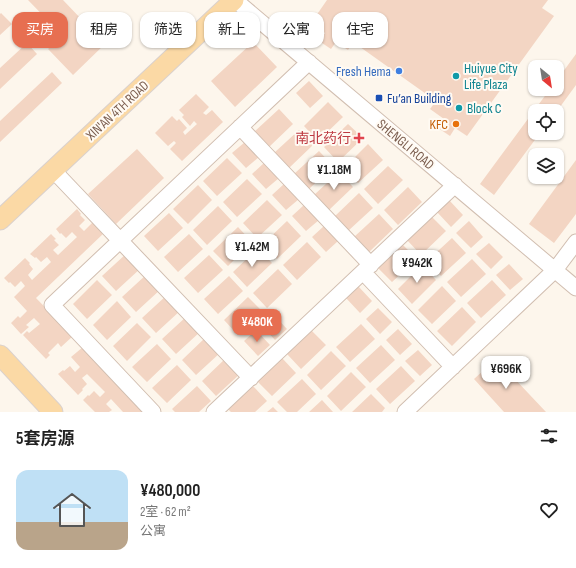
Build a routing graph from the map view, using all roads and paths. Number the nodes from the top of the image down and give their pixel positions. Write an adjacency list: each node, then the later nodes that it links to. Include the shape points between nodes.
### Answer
1 (216, 0): 7 (main road, XIN'AN 4TH ROAD)
2 (235, 0): 3 (street, SHENGLI ROAD); 5 (main road, XIN'AN 4TH ROAD)
3 (309, 62): 4 (street); 6 (street, SHENGLI ROAD)
4 (240, 127): 9 (street); 11 (street)
5 (54, 170): 8 (main road, XIN'AN 4TH ROAD); 9 (street)
6 (455, 185): 11 (street); 12 (street, SHENGLI ROAD)
7 (0, 203)
8 (0, 220)
9 (120, 240): 17 (street); 20 (street, via 52,305)
10 (576, 242): 12 (street)
11 (367, 268): 15 (street); 17 (street)
12 (555, 270): 13 (street, SHENGLI ROAD); 15 (street)
13 (576, 288)
14 (0, 355): 19 (main road)
15 (453, 367): 22 (street)
16 (0, 373): 18 (main road)
17 (251, 378): 21 (street)
18 (36, 412)
19 (54, 412)
20 (153, 412)
21 (214, 412)
22 (405, 412)

